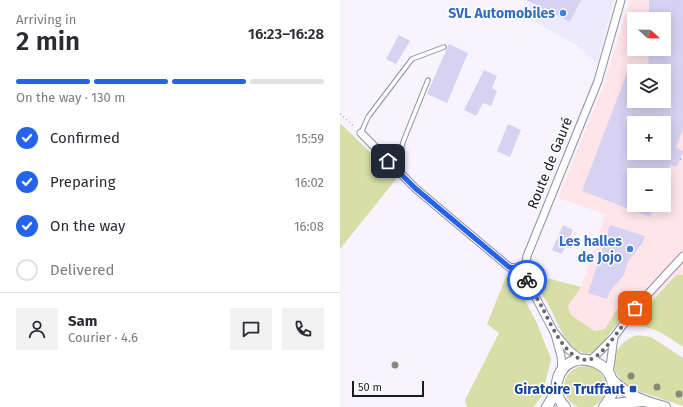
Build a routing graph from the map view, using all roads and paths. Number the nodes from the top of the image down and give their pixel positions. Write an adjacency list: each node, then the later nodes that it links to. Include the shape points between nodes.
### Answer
1 (621, 0): 10 (street, Route de Gauré, via 598,81 527,256)
2 (444, 47): 5 (lane, via 412,59 368,117)
3 (428, 80): 8 (lane, via 403,142)
4 (340, 114): 5 (path)
5 (361, 133): 8 (street)
6 (680, 159): 7 (path)
7 (683, 160)
8 (397, 169): 10 (street, via 509,267)
9 (683, 256): 12 (street, via 635,308)
10 (525, 270): 11 (street, via 527,281)
11 (554, 332): 13 (street, via 568,350); 14 (street)
12 (614, 337): 13 (street); 15 (street)
13 (586, 359): 14 (street, via 574,361); 15 (street, via 602,365)
14 (562, 371): 16 (street, via 558,377)
15 (611, 377): 17 (street, via 624,391); 20 (street, via 612,395)
16 (557, 390): 18 (street); 19 (street, via 558,397)
17 (643, 401): 20 (street); 21 (street)
18 (547, 407)
19 (565, 407)
20 (605, 407)
21 (665, 407)

